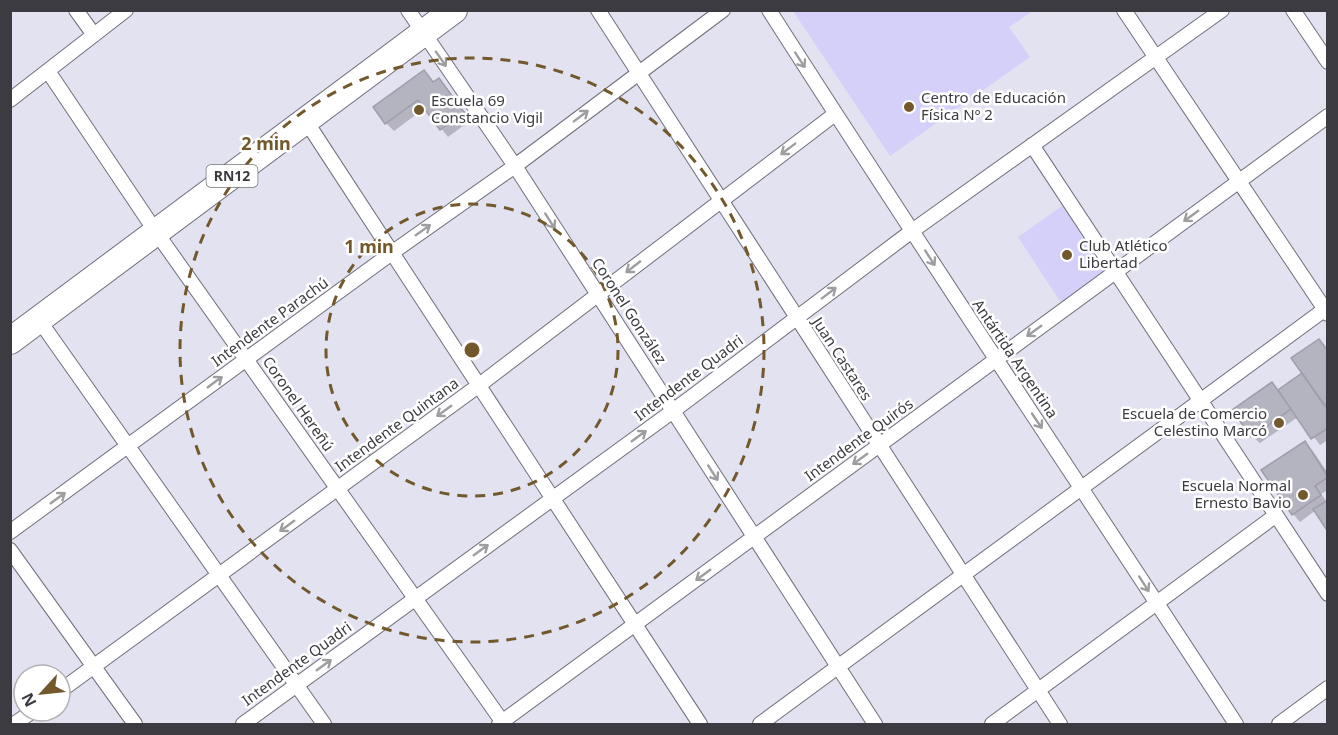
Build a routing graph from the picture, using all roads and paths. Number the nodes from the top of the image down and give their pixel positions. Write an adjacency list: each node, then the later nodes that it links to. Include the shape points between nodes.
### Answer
1 (76, 10): 12 (street)
2 (126, 10): 12 (street)
3 (408, 10): 11 (street, Coronel González)
4 (454, 10): 11 (highway, RN12)
5 (598, 10): 16 (street, Juan Castares)
6 (723, 10): 16 (street, Intendente Parachú)
7 (769, 10): 18 (street, Antártida Argentina, one-way to 18)
8 (1124, 10): 13 (street)
9 (1222, 10): 13 (street, Intendente Quadri)
10 (1293, 10): 14 (street)
11 (424, 33): 20 (highway, RN12); 22 (street, Coronel González, one-way to 22)
12 (94, 35): 15 (street)
13 (1155, 57): 21 (street, Intendente Quadri); 23 (street)
14 (1328, 62)
15 (48, 71): 17 (street); 26 (street, Coronel Hereñú)
16 (638, 72): 22 (street, Intendente Parachú, one-way to 16); 24 (street, Juan Castares)
17 (10, 100)
18 (835, 114): 24 (street, Intendente Quintana, one-way to 24); 25 (street, Antártida Argentina)
19 (1328, 116): 23 (street, Intendente Quirós)
20 (306, 121): 26 (highway, RN12); 27 (street)
21 (1032, 145): 25 (street, Intendente Quadri); 28 (street)
22 (515, 166): 27 (street, Intendente Parachú, one-way to 22); 29 (street, Coronel González, one-way to 29)
23 (1239, 182): 28 (street, Intendente Quirós, one-way to 28); 30 (street)
24 (721, 198): 29 (street, Intendente Quintana, one-way to 29); 31 (street, Juan Castares)
25 (912, 231): 31 (street, Intendente Quadri, one-way to 25); 34 (street, Antártida Argentina, one-way to 34)
26 (156, 232): 32 (highway, RN12); 33 (street, Coronel Hereñú)
27 (393, 252): 33 (street, Intendente Parachú); 35 (street)
28 (1116, 272): 34 (street, Intendente Quirós, one-way to 34); 36 (street)
29 (598, 294): 35 (street, Intendente Quintana); 37 (street, Coronel González)
30 (1326, 310): 36 (street)
31 (796, 318): 37 (street, Intendente Quadri); 38 (street, Juan Castares)
32 (20, 329): 39 (street)
33 (246, 359): 39 (street, Intendente Parachú, one-way to 33); 40 (street, Coronel Hereñú)
34 (995, 360): 38 (street, Intendente Quirós); 41 (street, Antártida Argentina, one-way to 41)
35 (478, 386): 40 (street, Intendente Quintana, one-way to 40); 42 (street)
36 (1200, 401): 41 (street); 43 (street)
37 (674, 411): 42 (street, Intendente Quadri, one-way to 37); 45 (street, Coronel González, one-way to 45)
38 (879, 445): 45 (street, Intendente Quirós, one-way to 45); 48 (street, Juan Castares)
39 (128, 446): 44 (street, Intendente Parachú, one-way to 39); 47 (street)
40 (338, 489): 47 (street, Intendente Quintana, one-way to 47); 50 (street, Coronel Hereñú)
41 (1082, 489): 48 (street); 51 (street, Antártida Argentina, one-way to 51)
42 (552, 498): 50 (street, Intendente Quadri, one-way to 42); 52 (street)
43 (1275, 516): 49 (street); 51 (street)
44 (10, 532)
45 (755, 537): 52 (street, Intendente Quirós, one-way to 52); 54 (street, Coronel González)
46 (10, 550): 53 (street)
47 (219, 575): 53 (street, Intendente Quintana); 56 (street)
48 (963, 576): 54 (street); 58 (street, Juan Castares)
49 (1328, 594)
50 (415, 598): 56 (street, Intendente Quadri, one-way to 50); 62 (street, Coronel Hereñú)
51 (1157, 604): 58 (street); 68 (street, Antártida Argentina)
52 (634, 625): 62 (street, Intendente Quirós); 63 (street)
53 (94, 667): 55 (street, Intendente Quintana); 59 (street)
54 (838, 668): 64 (street); 65 (street, Coronel González)
55 (72, 683)
56 (297, 685): 60 (street, Intendente Quadri); 61 (street)
57 (1328, 688): 69 (street)
58 (1037, 691): 66 (street); 67 (street, Juan Castares)
59 (135, 724)
60 (243, 724)
61 (324, 724)
62 (502, 724)
63 (700, 724)
64 (760, 724)
65 (875, 724)
66 (992, 724)
67 (1060, 724)
68 (1236, 724)
69 (1279, 724)

